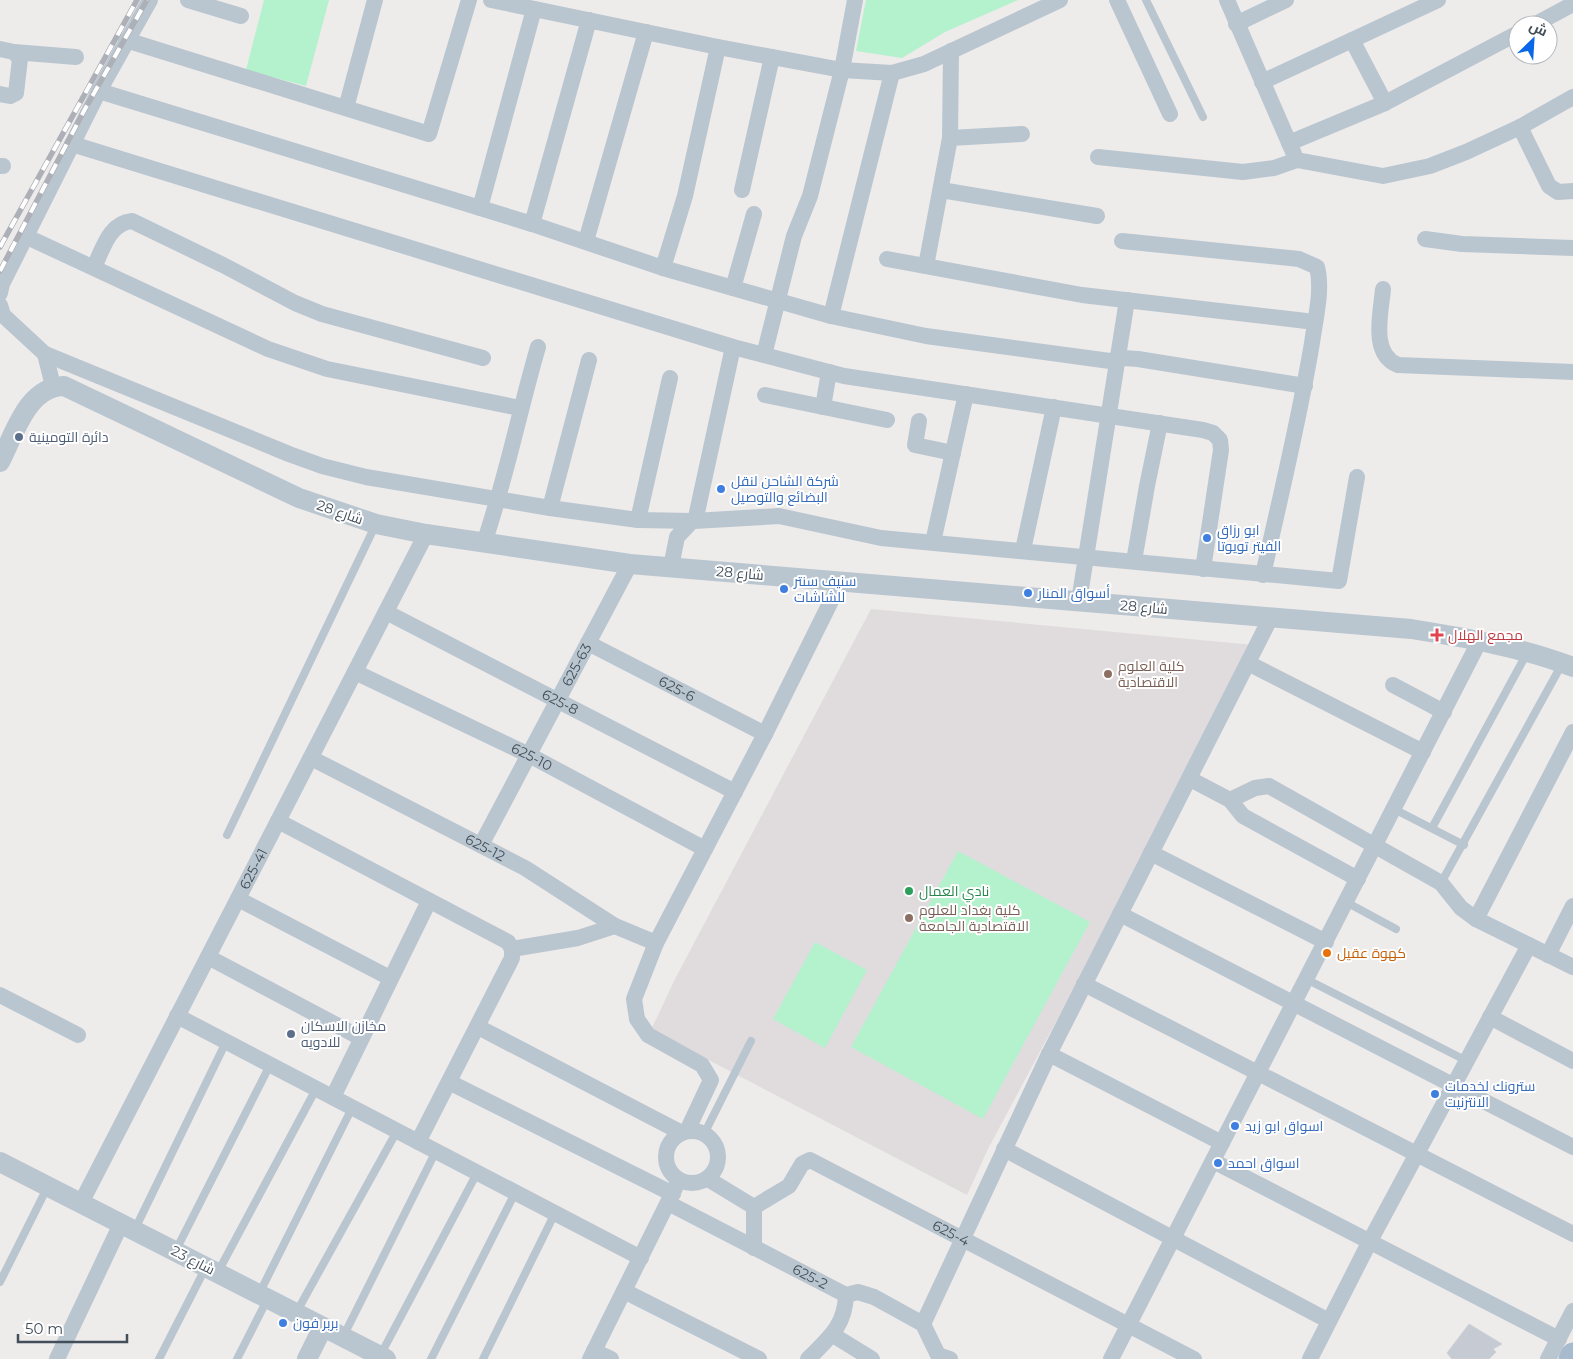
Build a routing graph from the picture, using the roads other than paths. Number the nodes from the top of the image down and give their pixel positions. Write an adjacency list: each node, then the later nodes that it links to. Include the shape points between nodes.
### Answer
1 (150, 0): 22 (street)
2 (188, 0): 17 (street)
3 (375, 0): 36 (street)
4 (469, 0): 36 (street, via 429,134)
5 (492, 0): 15 (street)
6 (855, 0): 29 (street)
7 (1060, 0): 26 (street)
8 (1117, 0): 37 (street)
9 (1146, 0): 38 (lane)
10 (1227, 0): 19 (street)
11 (1286, 0): 19 (street)
12 (1438, 0): 13 (street)
13 (1418, 4): 23 (street)
14 (1573, 4): 16 (street)
15 (525, 5): 18 (street); 49 (street)
16 (1553, 15)
17 (241, 16)
18 (589, 20): 20 (street); 52 (street)
19 (1236, 24): 31 (street)
20 (646, 32): 24 (street); 55 (street)
21 (1508, 38): 35 (street)
22 (126, 40): 32 (street); 36 (street)
23 (1352, 40): 31 (street); 35 (street)
24 (718, 47): 28 (street); 61 (street)
25 (7, 50): 27 (street); 33 (street, via 20,59 16,93 10,96)
26 (951, 51): 30 (street, via 924,64); 41 (street)
27 (76, 57)
28 (772, 57): 29 (street); 46 (street)
29 (842, 70): 30 (street); 65 (street, via 810,196 794,236)
30 (892, 73): 68 (street)
31 (1262, 82): 42 (street)
32 (99, 91): 43 (street); 49 (street)
33 (0, 94)
34 (1573, 97): 39 (street)
35 (1385, 103): 42 (street)
36 (346, 108)
37 (1170, 114)
38 (1203, 118)
39 (1520, 127): 45 (street, via 1430,166 1383,176); 48 (street, via 1549,186 1558,192)
40 (1022, 134): 41 (street)
41 (950, 138): 47 (street)
42 (1289, 143): 45 (street)
43 (72, 144): 53 (street); 71 (street)
44 (1098, 157): 45 (street, via 1242,172 1269,169)
45 (1297, 160)
46 (742, 190)
47 (941, 190): 51 (street); 59 (street)
48 (1573, 191)
49 (480, 208): 52 (street)
50 (754, 214): 62 (street)
51 (1097, 216)
52 (532, 224): 55 (street)
53 (26, 236): 60 (street); 64 (street)
54 (1425, 239): 57 (street, via 1462,244)
55 (586, 241): 61 (street)
56 (1122, 241): 69 (street, via 1299,258 1317,267 1320,276)
57 (1573, 248)
58 (887, 259): 59 (street)
59 (926, 266): 66 (street, via 1082,295)
60 (94, 267): 74 (street, via 114,228 122,222 132,221 322,314); 86 (street, via 276,352 327,369)
61 (664, 268): 62 (street)
62 (733, 288): 65 (street)
63 (1383, 288): 78 (street, via 1380,342 1389,362 1398,365)
64 (0, 293)
65 (777, 300): 68 (street); 73 (street)
66 (1127, 300): 69 (street); 76 (street)
67 (0, 305): 72 (street, via 3,315)
68 (831, 316): 76 (street, via 926,336)
69 (1315, 322): 81 (street)
70 (538, 347): 86 (street)
71 (733, 347): 73 (street); 97 (street)
72 (45, 354): 80 (street); 94 (street, via 322,466 366,477)
73 (764, 355): 77 (street)
74 (483, 358)
75 (589, 360): 95 (street)
76 (1117, 360): 81 (street, via 1138,359); 87 (street)
77 (829, 372): 82 (street); 84 (street)
78 (1573, 372)
79 (670, 378): 96 (street)
80 (53, 386): 92 (street, via 30,402); 98 (street, شارع 28, via 75,390 299,498)
81 (1305, 386): 108 (street)
82 (966, 394): 85 (street); 91 (street)
83 (765, 395): 84 (street)
84 (823, 407): 88 (street)
85 (1054, 407): 87 (street); 102 (street)
86 (520, 408): 94 (street)
87 (1108, 415): 90 (street); 103 (street)
88 (887, 420)
89 (919, 421): 91 (street, via 915,445)
90 (1160, 423): 104 (street); 107 (street, via 1203,430 1220,440)
91 (953, 453): 100 (street)
92 (0, 462)
93 (1357, 476): 108 (street, via 1339,582)
94 (499, 498): 95 (street); 101 (street)
95 (550, 508): 96 (street)
96 (638, 520): 97 (street)
97 (694, 521): 100 (street, via 779,516 881,538); 106 (street, via 677,537)
98 (376, 524): 99 (street, شارع 28); 133 (lane)
99 (426, 534): 101 (street, شارع 28); 111 (street, 625-41)
100 (932, 542): 102 (street)
101 (484, 543): 105 (street, شارع 28)
102 (1024, 550): 103 (street)
103 (1086, 557): 104 (street); 110 (street)
104 (1134, 561): 107 (street)
105 (630, 564): 106 (street, شارع 28); 114 (street, 625-63)
106 (671, 567): 109 (street, شارع 28)
107 (1203, 569): 108 (street)
108 (1264, 575)
109 (841, 581): 110 (street, شارع 28); 123 (street)
110 (1079, 601): 112 (street, شارع 28)
111 (386, 612): 118 (street, 625-41); 120 (street, 625-8)
112 (1271, 618): 113 (street, شارع 28, via 1393,627); 116 (street)
113 (1480, 640): 115 (street, شارع 28); 121 (street)
114 (588, 643): 120 (street, 625-63); 123 (street, 625-6)
115 (1528, 651): 117 (street, شارع 28); 132 (lane)
116 (1248, 663): 124 (street); 127 (street)
117 (1568, 665): 135 (lane)
118 (355, 672): 125 (street, 625-10); 126 (street, 625-41)
119 (1393, 685): 121 (street)
120 (558, 700): 125 (street, 625-63); 128 (street, 625-8)
121 (1444, 712): 124 (street)
122 (1573, 732): 146 (street)
123 (765, 734): 128 (street)
124 (1423, 752): 130 (street)
125 (529, 755): 134 (street, 625-63); 137 (street, 625-10)
126 (311, 758): 131 (street, 625-41); 134 (street, 625-12)
127 (1190, 779): 129 (street); 138 (street)
128 (735, 792): 137 (street)
129 (1230, 800): 136 (street, via 1255,788 1269,786); 139 (street, via 1242,816)
130 (1394, 809): 132 (lane); 136 (street)
131 (278, 821): 141 (street, 625-41); 142 (street)
132 (1432, 828): 135 (lane)
133 (227, 835)
134 (481, 845): 147 (street, 625-12, via 525,868)
135 (1464, 845): 140 (lane)
136 (1375, 846): 139 (street); 140 (street)
137 (705, 849): 150 (street)
138 (1151, 853): 145 (street); 149 (street)
139 (1358, 879): 143 (street)
140 (1441, 884): 146 (street, via 1461,908)
141 (238, 899): 154 (street, 625-41); 156 (street)
142 (429, 901): 152 (street, via 508,942); 156 (street)
143 (1346, 902): 148 (lane); 149 (street)
144 (1573, 906): 153 (street)
145 (1120, 914): 158 (street); 160 (street)
146 (1476, 919): 151 (street)
147 (615, 926): 150 (street, 625-12); 152 (street, via 578,938)
148 (1396, 929)
149 (1326, 942): 157 (street)
150 (656, 944): 179 (street, via 634,999 637,1018 648,1035 702,1065 711,1080)
151 (1529, 945): 153 (street); 162 (street)
152 (512, 950): 163 (street, via 512,958)
153 (1548, 955): 155 (street)
154 (208, 957): 161 (street, 625-41); 165 (street)
155 (1573, 967)
156 (390, 978): 165 (street)
157 (1306, 979): 160 (street); 169 (lane)
158 (1084, 984): 168 (street); 172 (street)
159 (0, 995): 164 (street)
160 (1294, 1003): 172 (street); 174 (street)
161 (177, 1016): 167 (street); 194 (street, 625-41)
162 (1490, 1017): 169 (street); 170 (street)
163 (478, 1027): 173 (street); 179 (street)
164 (78, 1034)
165 (361, 1038): 176 (street)
166 (751, 1040): 180 (lane)
167 (226, 1042): 171 (street); 197 (lane)
168 (1049, 1054): 182 (street); 184 (street)
169 (1467, 1061): 174 (street)
170 (1573, 1061)
171 (270, 1065): 175 (street); 203 (lane)
172 (1258, 1073): 182 (street); 186 (street)
173 (449, 1082): 181 (street); 192 (street, 625-2)
174 (1453, 1085): 183 (street); 186 (street)
175 (316, 1089): 176 (street); 205 (lane)
176 (333, 1097): 177 (street)
177 (352, 1108): 178 (street); 209 (lane)
178 (397, 1131): 181 (street); 211 (lane)
179 (684, 1132): 180 (street); 192 (street, via 674,1138 666,1152)
180 (704, 1134): 190 (street, via 716,1147 718,1155 714,1172)
181 (418, 1142): 185 (street)
182 (1222, 1143): 187 (street)
183 (1573, 1147)
184 (1004, 1149): 199 (street); 200 (street)
185 (436, 1151): 189 (street); 217 (lane)
186 (1417, 1154): 198 (street); 201 (street)
187 (1213, 1161): 200 (street); 201 (street)
188 (0, 1162): 191 (street, شارع 23)
189 (476, 1172): 193 (street); 220 (lane)
190 (708, 1178): 192 (street); 195 (street)
191 (48, 1186): 194 (street, شارع 23); 206 (lane)
192 (673, 1192): 202 (street, 625-2); 204 (street)
193 (515, 1193): 196 (street); 226 (lane)
194 (81, 1203): 197 (street, شارع 23)
195 (754, 1207): 199 (street, 625-4, via 789,1186 802,1164 810,1160); 202 (street)
196 (555, 1213): 204 (street); 227 (lane)
197 (128, 1227): 203 (street, شارع 23); 222 (street)
198 (1573, 1234)
199 (964, 1238): 213 (street); 214 (street, 625-4)
200 (1173, 1239): 212 (street); 214 (street)
201 (1370, 1241): 212 (street); 218 (street)
202 (754, 1248): 208 (street, 625-2)
203 (175, 1251): 205 (street, شارع 23)
204 (641, 1258): 207 (street)
205 (211, 1270): 209 (street, شارع 23); 223 (lane)
206 (0, 1282)
207 (624, 1291): 219 (street); 229 (street)
208 (846, 1294): 213 (street, 625-2, via 858,1292 874,1297); 216 (street, via 845,1312)
209 (263, 1296): 211 (street, شارع 23); 224 (lane)
210 (1573, 1311): 218 (street)
211 (296, 1313): 215 (street, شارع 23)
212 (1329, 1322): 234 (street)
213 (923, 1324): 221 (street)
214 (1129, 1325): 232 (street); 233 (street, 625-4)
215 (324, 1327): 217 (street, شارع 23); 225 (street)
216 (833, 1335): 230 (street); 231 (street)
217 (343, 1337): 220 (street, شارع 23)
218 (1567, 1351): 235 (street)
219 (592, 1355): 228 (street)
220 (383, 1358)
221 (940, 1358)
222 (57, 1359)
223 (159, 1359)
224 (237, 1359)
225 (307, 1359)
226 (431, 1359)
227 (483, 1359)
228 (611, 1359)
229 (759, 1359)
230 (808, 1359)
231 (872, 1359)
232 (1111, 1359)
233 (1194, 1359)
234 (1310, 1359)
235 (1548, 1359)

